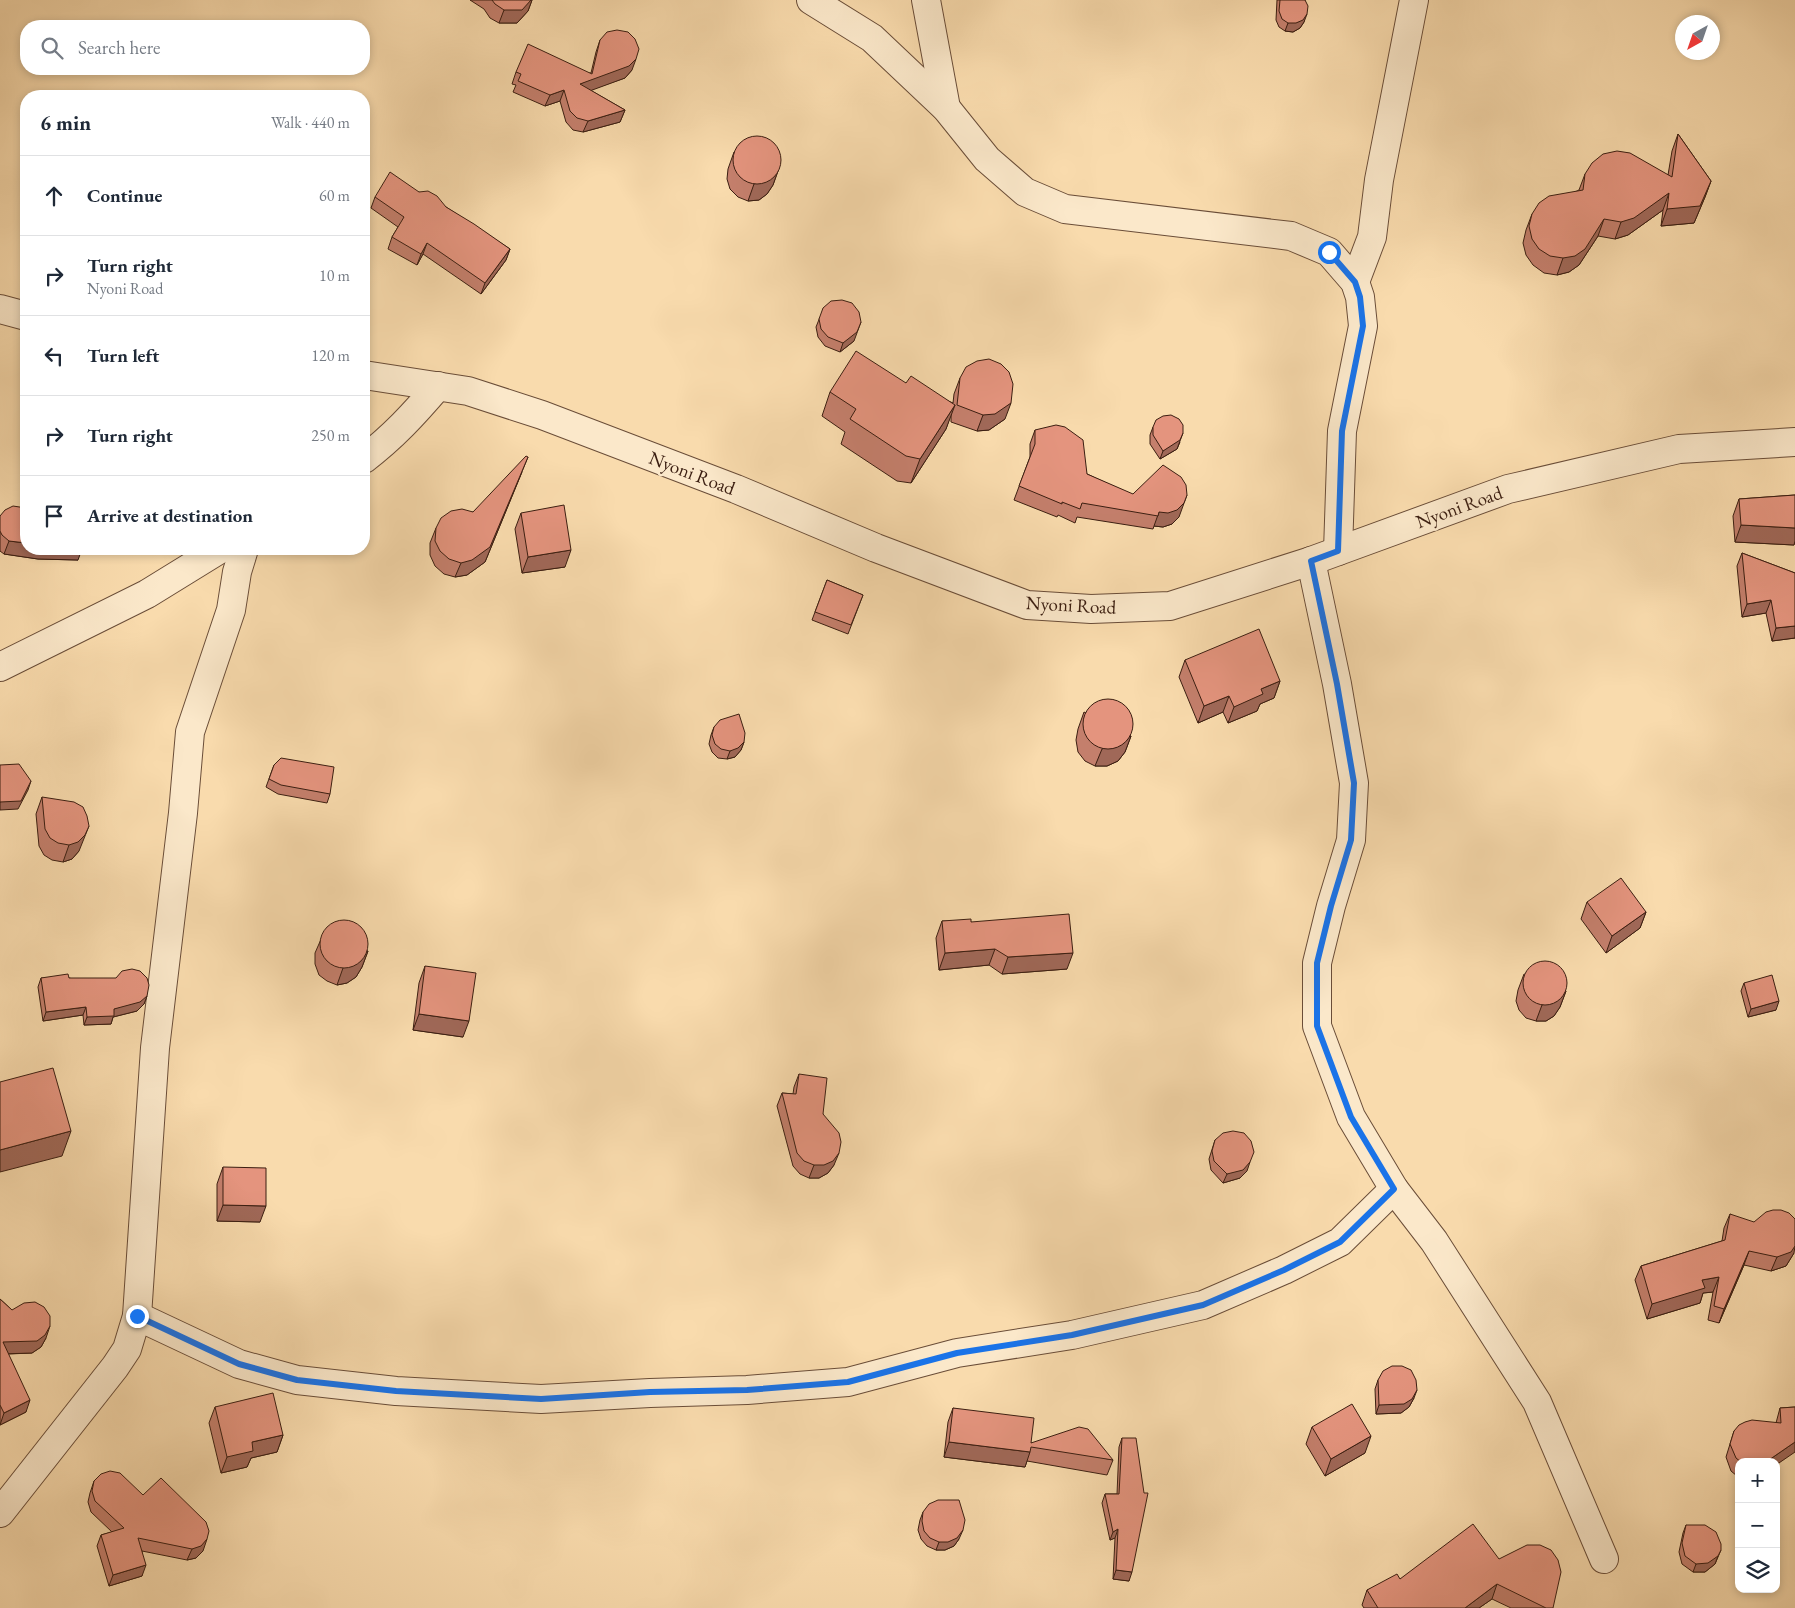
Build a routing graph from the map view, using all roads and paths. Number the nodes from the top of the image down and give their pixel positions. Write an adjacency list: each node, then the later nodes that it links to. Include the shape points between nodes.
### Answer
1 (811, 0): 4 (street, via 872,38)
2 (926, 0): 4 (street)
3 (1414, 0): 5 (street, via 1379,180 1372,237)
4 (946, 108): 5 (street, via 987,159 1026,192 1065,209 1291,236 1329,252)
5 (1355, 282): 12 (street, via 1363,326 1342,431)
6 (0, 309): 7 (street)
7 (20, 314)
8 (370, 376): 9 (street, Nyoni Road)
9 (438, 386): 11 (street, via 406,424); 15 (street, Nyoni Road, via 468,391 542,415 1027,605 1091,609 1170,606)
10 (1795, 442): 12 (street, Nyoni Road, via 1679,450 1508,489)
11 (370, 454)
12 (1338, 551): 15 (street, Nyoni Road)
13 (210, 555): 16 (street, via 147,594)
14 (242, 555): 18 (street, via 231,610 190,732 155,1048)
15 (1311, 561): 17 (street, via 1354,783 1351,840 1317,963 1317,1026 1351,1117)
16 (0, 667)
17 (1394, 1189): 18 (street, via 1340,1242 1203,1305 1072,1335 957,1353 848,1382 541,1399 396,1391 297,1380 247,1367); 20 (street, via 1434,1241 1537,1402)
18 (137, 1316): 19 (street, via 127,1349 115,1367)
19 (0, 1513)
20 (1604, 1559)

